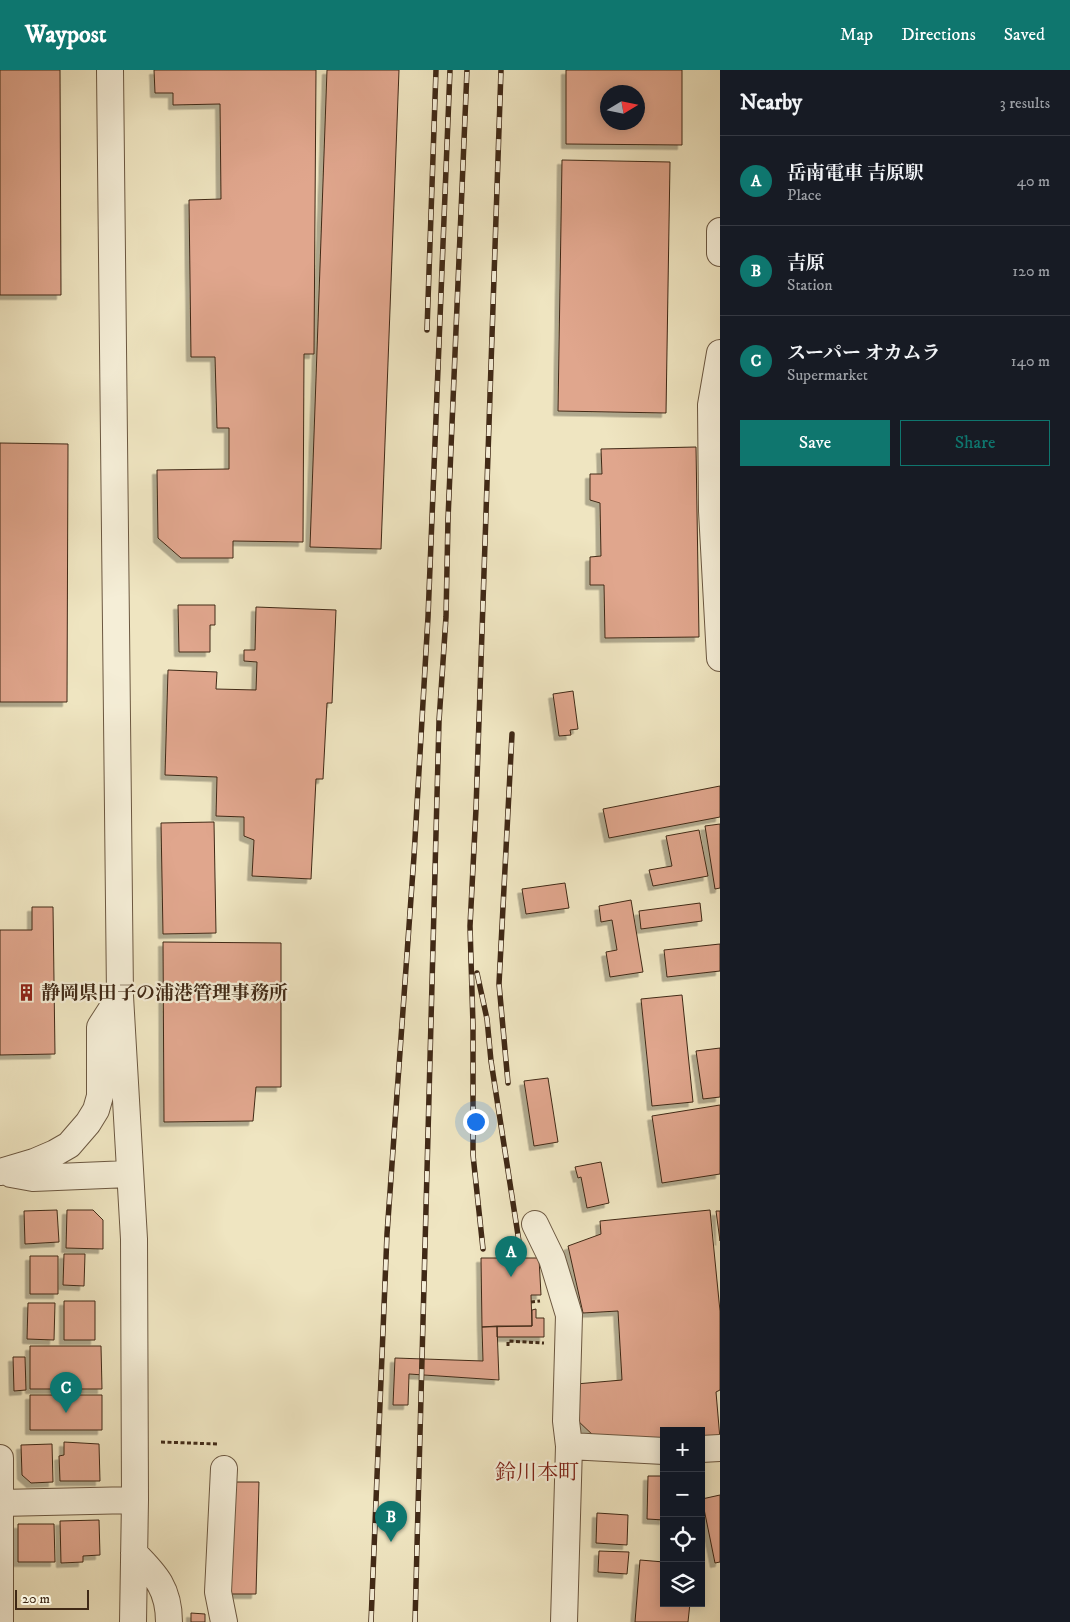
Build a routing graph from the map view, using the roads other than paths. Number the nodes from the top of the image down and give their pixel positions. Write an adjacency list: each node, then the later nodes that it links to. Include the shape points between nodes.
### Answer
1 (110, 70): 6 (street)
2 (720, 232): 3 (street)
3 (720, 253)
4 (720, 353): 5 (street, via 711,405 712,511)
5 (720, 658)
6 (120, 996): 7 (street, via 100,1027 100,1096 88,1123 69,1145 55,1153); 8 (street)
7 (0, 1172): 8 (street, via 33,1178)
8 (130, 1174): 16 (street, via 134,1239)
9 (535, 1224): 10 (street, via 552,1259 569,1315 566,1421)
10 (569, 1446): 13 (street); 23 (street)
11 (720, 1448): 12 (street)
12 (705, 1450)
13 (660, 1451)
14 (0, 1458): 17 (street)
15 (224, 1469): 22 (street, via 218,1592)
16 (135, 1500): 17 (street); 18 (street)
17 (0, 1503): 19 (street)
18 (134, 1553): 20 (street); 21 (street, via 155,1574 165,1593)
19 (0, 1622)
20 (133, 1622)
21 (169, 1622)
22 (224, 1622)
23 (564, 1622)

